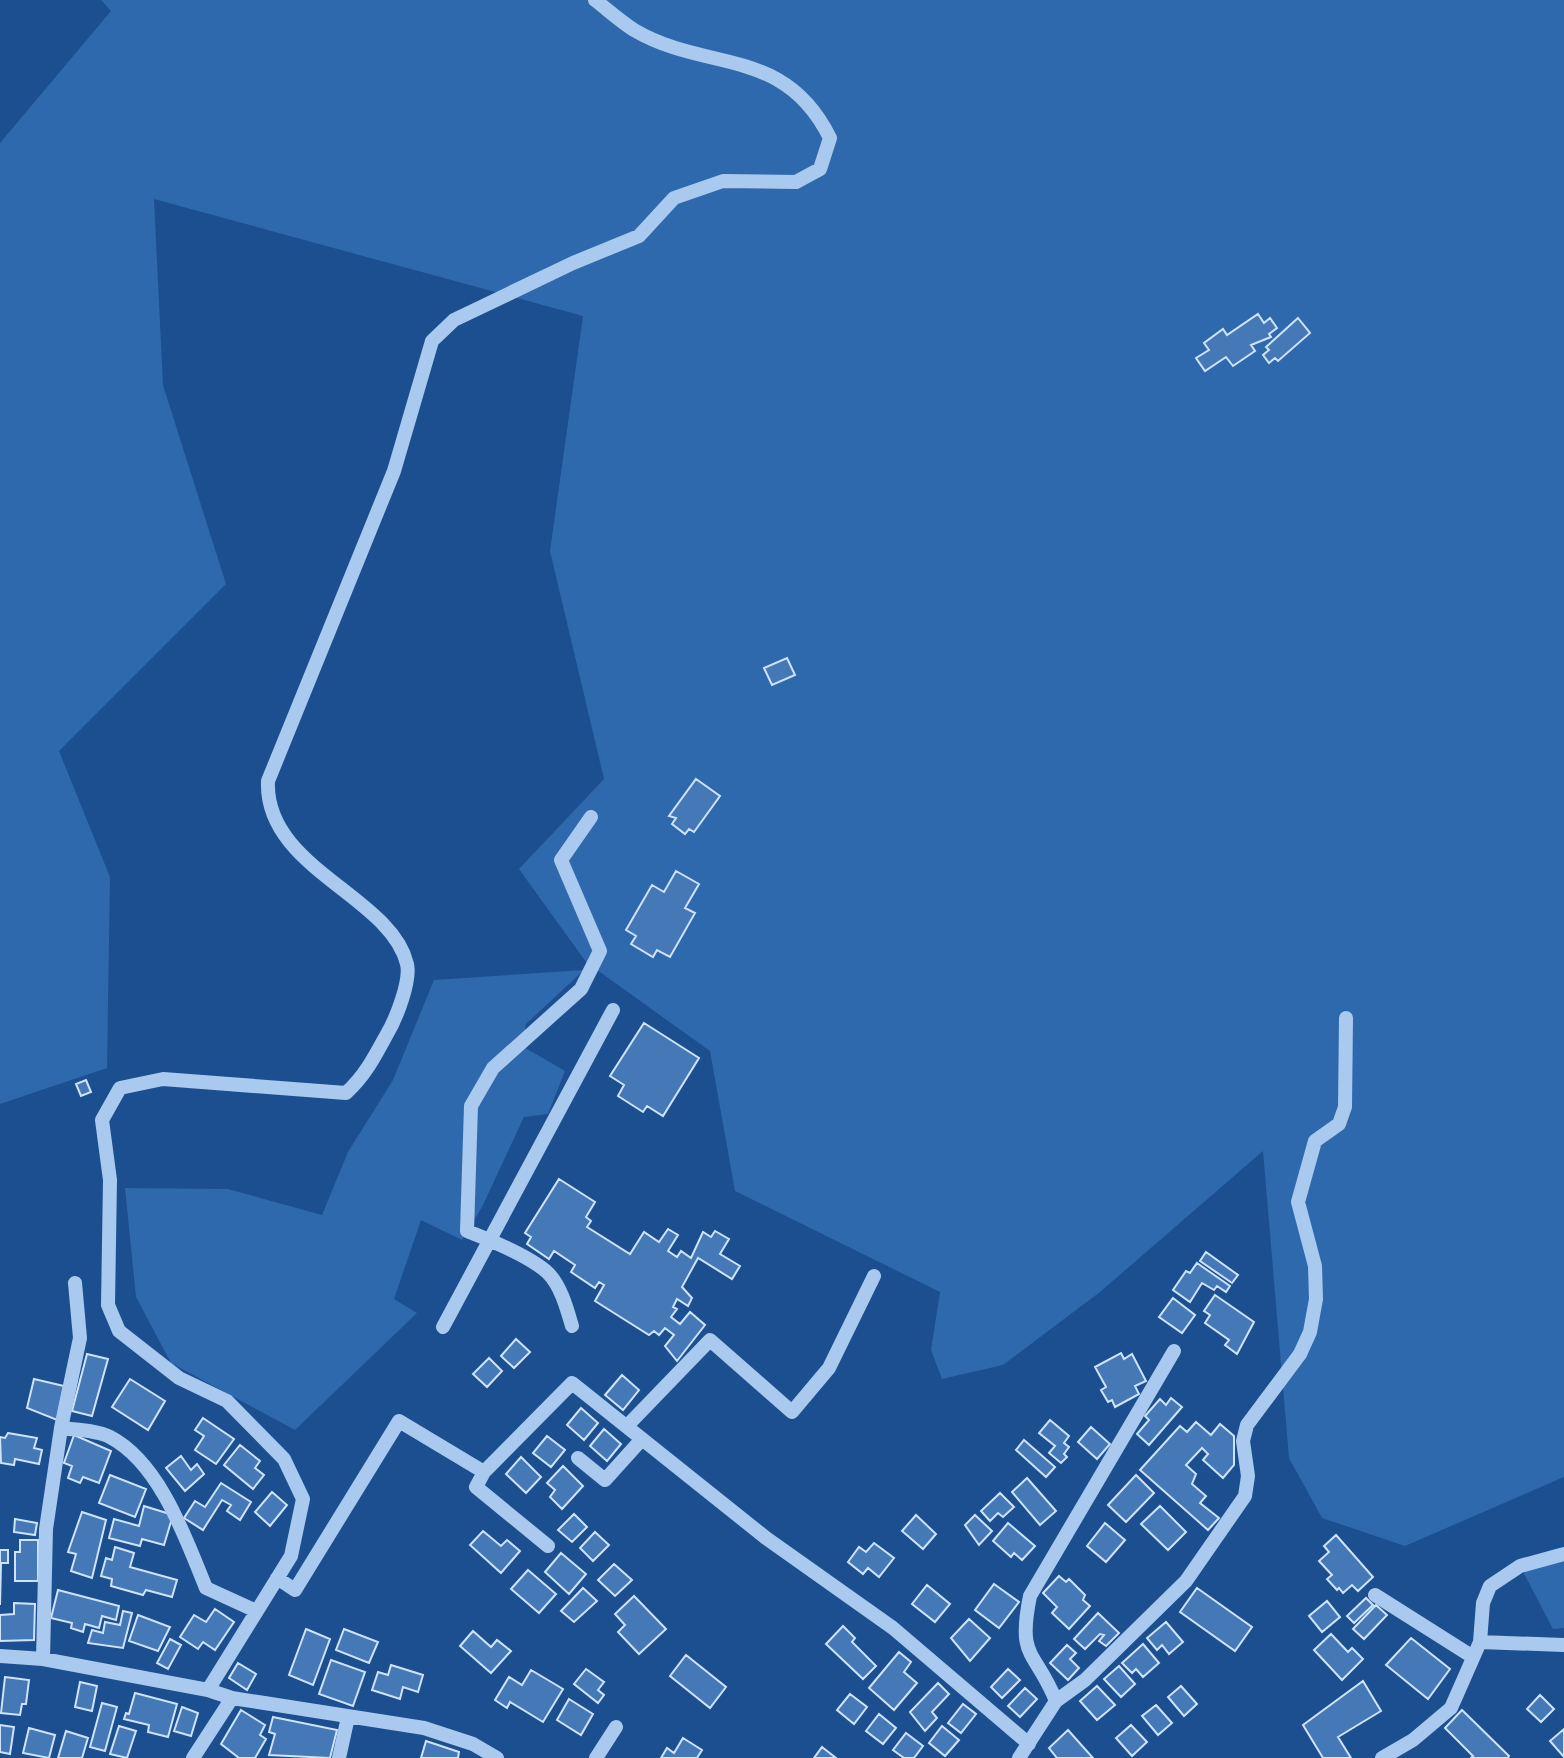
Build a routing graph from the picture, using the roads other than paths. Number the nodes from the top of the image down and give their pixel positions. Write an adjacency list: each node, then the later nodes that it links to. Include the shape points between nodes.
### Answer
1 (595, 0): 18 (street, via 635,30 764,70 815,108 830,138 820,169 796,182 723,181 674,198 639,236 454,320 432,341 394,471 268,781 267,800 274,822 301,853 391,933 408,965 398,1014 361,1079 346,1093 140,1081 120,1088 102,1120 110,1180 108,1305 119,1331 179,1378 227,1401 284,1459 303,1499 291,1556)
2 (591, 817): 5 (street, via 561,860 600,951 581,989 493,1068 471,1106 467,1231)
3 (613, 1010): 5 (street)
4 (1346, 1018): 28 (street, via 1345,1107 1339,1124 1315,1141 1298,1202 1315,1266 1310,1332 1300,1354 1247,1425 1245,1496 1186,1581 1085,1680)
5 (491, 1240): 8 (street, via 548,1274); 9 (street)
6 (874, 1276): 11 (street, via 829,1368 792,1412 710,1340)
7 (75, 1283): 12 (street, via 80,1338)
8 (572, 1326)
9 (443, 1327)
10 (1174, 1351): 28 (street, via 1030,1596 1023,1629 1027,1651)
11 (627, 1426): 13 (street); 15 (street, via 572,1383)
12 (61, 1428): 20 (street, via 107,1435 121,1444 162,1491 206,1588); 25 (street, via 46,1529)
13 (642, 1439): 14 (street, via 605,1480); 31 (street, via 766,1538 893,1628)
14 (578, 1458)
15 (484, 1472): 16 (street, via 476,1487); 18 (street, via 399,1421 295,1590)
16 (548, 1546)
17 (1564, 1554): 21 (street, via 1520,1566 1490,1586)
18 (277, 1578): 20 (street)
19 (1375, 1595): 24 (street)
20 (256, 1611): 26 (street)
21 (1480, 1642): 22 (street); 24 (street)
22 (1564, 1645)
23 (0, 1656): 25 (street)
24 (1473, 1657): 38 (street, via 1451,1708)
25 (43, 1659): 26 (street)
26 (208, 1690): 27 (street)
27 (232, 1698): 29 (street); 33 (street)
28 (1056, 1701): 31 (street)
29 (348, 1717): 32 (street, via 424,1728); 34 (street)
30 (616, 1727): 36 (street)
31 (1029, 1744): 37 (street)
32 (474, 1752): 35 (street)
33 (193, 1758)
34 (339, 1758)
35 (497, 1758)
36 (596, 1758)
37 (1019, 1758)
38 (1382, 1758)

